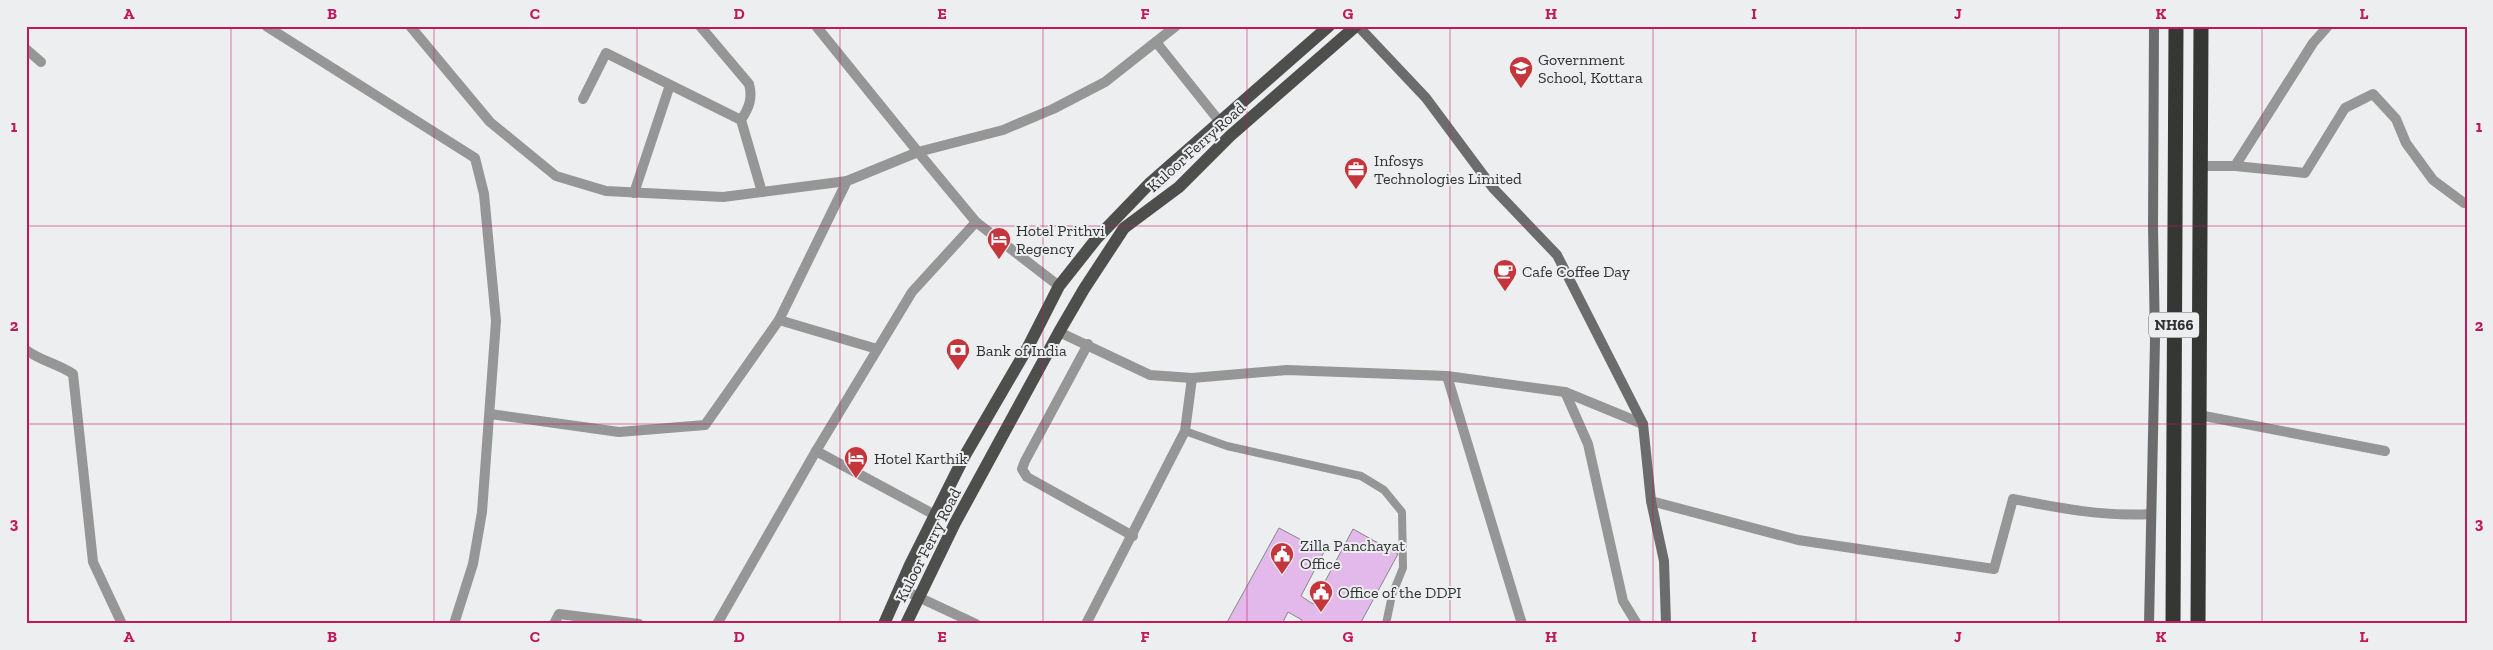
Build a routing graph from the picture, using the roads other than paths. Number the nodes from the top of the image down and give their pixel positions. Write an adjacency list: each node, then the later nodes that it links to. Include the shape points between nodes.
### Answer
1 (266, 26): 36 (street, via 475,158 484,194 496,321)
2 (410, 26): 24 (street, via 490,122 556,176 606,192)
3 (700, 26): 17 (street, via 749,84 752,94 749,108)
4 (816, 26): 19 (street)
5 (1176, 26): 12 (street)
6 (1329, 26): 18 (main road, Kuloor Ferry Road)
7 (1357, 26): 29 (main road, Kuloor Ferry Road, via 1230,136 1180,187 1124,228); 38 (street, via 1426,98 1493,188 1557,255)
8 (2154, 26): 43 (street, via 2155,340)
9 (2176, 26): 62 (highway, NH66)
10 (2201, 26): 20 (highway, NH66)
11 (2328, 26): 21 (street, via 2313,43)
12 (1156, 42): 18 (street); 19 (street, via 1105,82 1053,110 1003,130)
13 (26, 49): 14 (street)
14 (41, 62)
15 (670, 85): 16 (street, via 606,53); 17 (street); 24 (street)
16 (583, 99)
17 (741, 120): 23 (street)
18 (1220, 122): 27 (main road, Kuloor Ferry Road, via 1150,182 1097,238)
19 (918, 152): 22 (street); 26 (street)
20 (2200, 166): 21 (street); 37 (highway, NH66)
21 (2235, 166): 25 (street, via 2306,173 2344,108 2373,94 2396,119 2406,144 2433,180)
22 (847, 181): 23 (street); 28 (street)
23 (762, 192): 24 (street, via 722,197)
24 (634, 193)
25 (2464, 202)
26 (976, 222): 27 (street); 31 (street, via 912,292)
27 (1059, 286): 44 (main road, Kuloor Ferry Road)
28 (779, 320): 31 (street); 36 (street, via 705,425 619,432)
29 (1059, 332): 30 (street); 47 (main road, Kuloor Ferry Road)
30 (1088, 344): 34 (street, via 1150,375); 45 (street, via 1022,470 1027,476)
31 (877, 349): 40 (street)
32 (26, 350): 48 (street, via 73,374 93,562)
33 (1447, 376): 34 (street, via 1287,370); 35 (street); 58 (street)
34 (1192, 378): 39 (street)
35 (1565, 392): 38 (street); 59 (street, via 1588,444 1623,601)
36 (490, 414): 49 (street, via 482,512 473,564)
37 (2199, 415): 41 (street); 63 (highway, NH66)
38 (1644, 424): 42 (street)
39 (1185, 432): 45 (street); 57 (lane, via 1228,446 1361,476 1384,490 1402,512 1403,568 1392,595)
40 (816, 450): 44 (street); 52 (street)
41 (2385, 451)
42 (1651, 501): 43 (street, via 1798,540 1994,569 2013,499 2124,516); 60 (street, via 1664,561)
43 (2151, 514): 61 (street)
44 (935, 515): 46 (main road, Kuloor Ferry Road)
45 (1133, 536): 56 (street)
46 (899, 588): 47 (street); 53 (main road, Kuloor Ferry Road)
47 (918, 596): 54 (main road, Kuloor Ferry Road); 55 (street)
48 (122, 624)
49 (454, 624)
50 (554, 624): 51 (street, via 558,614)
51 (639, 624)
52 (717, 624)
53 (884, 624)
54 (906, 624)
55 (976, 624)
56 (1086, 624)
57 (1386, 624)
58 (1522, 624)
59 (1637, 624)
60 (1666, 624)
61 (2149, 624)
62 (2173, 624)
63 (2198, 624)

